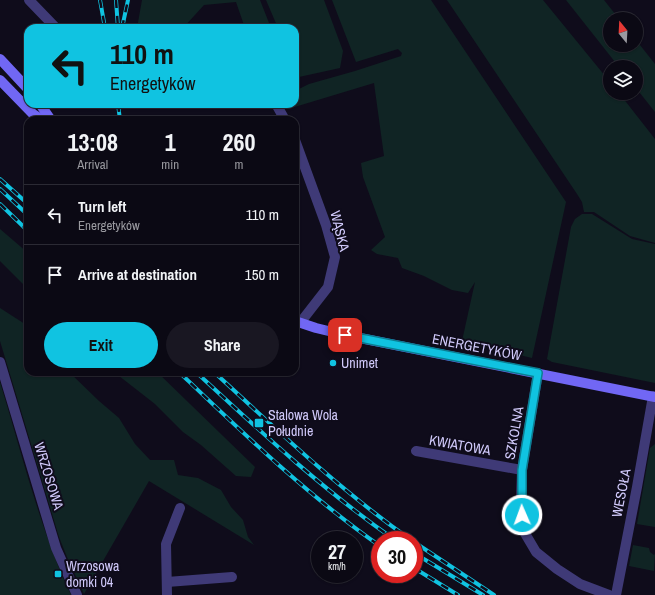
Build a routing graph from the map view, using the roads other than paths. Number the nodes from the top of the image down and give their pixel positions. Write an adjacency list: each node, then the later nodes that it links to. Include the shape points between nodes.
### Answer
1 (29, 0): 2 (street)
2 (52, 24)
3 (1, 61): 5 (main road)
4 (0, 80): 6 (main road)
5 (24, 85)
6 (24, 105)
7 (27, 108): 8 (main road)
8 (36, 116)
9 (299, 151): 10 (street, WĄSKA, via 335,257 328,287)
10 (299, 321)
11 (299, 322): 13 (main road, ENERGETYKÓW, via 345,335)
12 (0, 362): 20 (street, WRZOSOWA, via 56,548)
13 (538, 373): 14 (main road, ENERGETYKÓW); 16 (street, SZKOLNA)
14 (654, 396): 23 (street, WESOŁA)
15 (416, 451): 16 (street, KWIATOWA)
16 (522, 470): 22 (street, SZKOLNA, via 523,530 529,542 536,552 557,569 580,584)
17 (180, 508): 19 (street, via 166,544)
18 (232, 577): 19 (street)
19 (167, 582): 21 (street)
20 (77, 595)
21 (167, 595)
22 (609, 595)
23 (616, 595)

